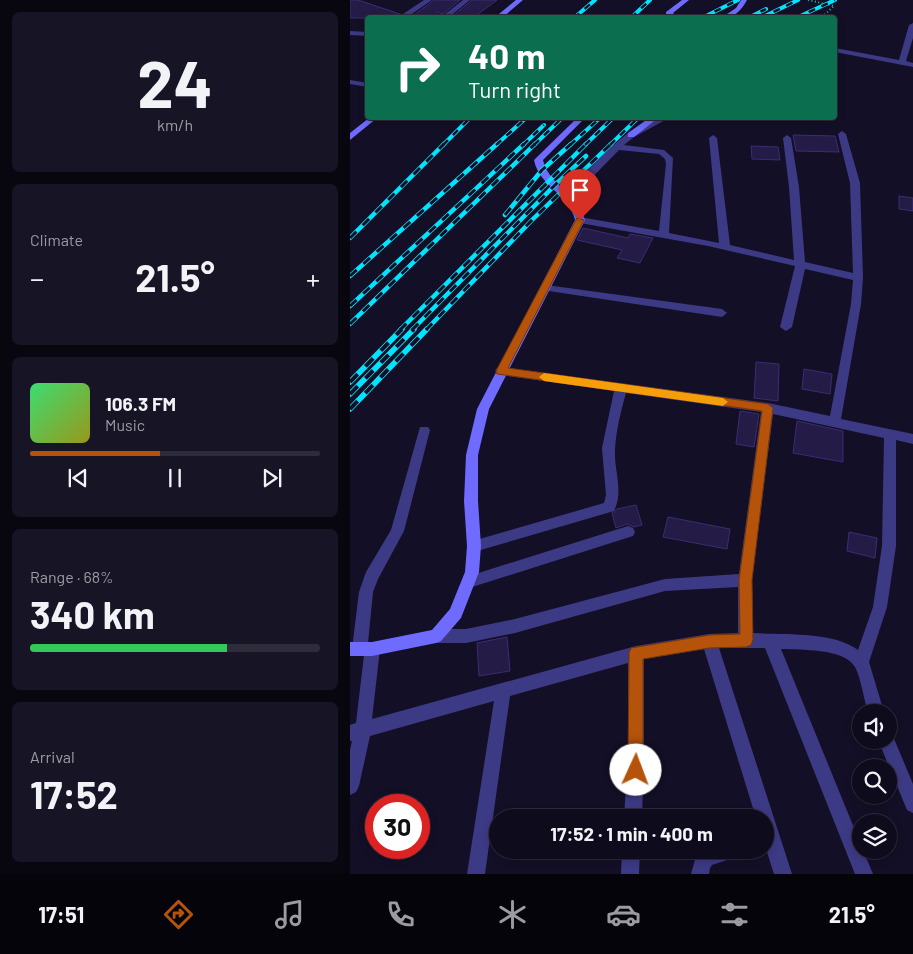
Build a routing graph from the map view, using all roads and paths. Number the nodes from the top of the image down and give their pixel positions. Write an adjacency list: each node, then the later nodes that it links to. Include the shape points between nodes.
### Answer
1 (429, 0): 7 (street)
2 (467, 0): 8 (street)
3 (520, 0): 9 (street)
4 (686, 0): 10 (street, via 668,13)
5 (744, 0): 11 (street, via 740,10)
6 (808, 0): 12 (path, via 834,6)
7 (405, 15)
8 (447, 15)
9 (501, 15)
10 (672, 15)
11 (730, 15)
12 (824, 15)
13 (913, 25): 17 (street)
14 (350, 33): 15 (street)
15 (365, 34)
16 (837, 50): 17 (street)
17 (902, 64): 18 (street)
18 (913, 65)
19 (350, 82): 20 (street)
20 (365, 84)
21 (371, 120): 27 (street)
22 (579, 120): 31 (street, via 538,160 538,166)
23 (651, 120): 26 (street)
24 (661, 120): 26 (street)
25 (842, 134): 36 (street, via 855,183)
26 (631, 135): 30 (street)
27 (350, 138)
28 (713, 138): 34 (street)
29 (786, 138): 35 (street, via 794,187)
30 (618, 147): 31 (street); 33 (street, via 661,152 669,158)
31 (568, 197): 32 (street, via 576,206)
32 (580, 220): 33 (street); 37 (street)
33 (664, 234): 34 (street)
34 (725, 248): 35 (street)
35 (800, 266): 36 (street); 39 (street)
36 (858, 278): 43 (street)
37 (546, 288): 38 (street); 40 (street)
38 (722, 314)
39 (786, 327)
40 (501, 371): 41 (street); 48 (street, via 483,409 472,455)
41 (621, 388): 42 (street); 48 (street, via 608,444 613,500 609,507)
42 (768, 408): 43 (street); 49 (street)
43 (835, 421): 45 (street)
44 (424, 430): 55 (street, via 397,531 366,592)
45 (890, 435): 46 (street); 57 (street, via 889,546 880,606)
46 (913, 439)
47 (628, 532): 50 (street)
48 (474, 546): 50 (street)
49 (745, 580): 51 (street, via 665,585 515,626 466,636); 52 (street)
50 (469, 582): 51 (street, via 456,613)
51 (436, 636): 55 (street)
52 (746, 640): 53 (street); 54 (street)
53 (709, 641): 56 (street); 65 (street)
54 (770, 641): 57 (street, via 822,644 847,651); 73 (street)
55 (361, 649): 60 (street)
56 (636, 653): 58 (street); 64 (street)
57 (861, 662): 59 (street)
58 (504, 691): 60 (street); 69 (street)
59 (874, 704)
60 (356, 731): 62 (street)
61 (890, 749): 63 (street)
62 (350, 786)
63 (913, 804)
64 (633, 809)
65 (759, 809)
66 (774, 853): 72 (street)
67 (631, 859): 70 (street)
68 (706, 859): 71 (street)
69 (476, 874)
70 (630, 874)
71 (700, 874)
72 (783, 874)
73 (864, 874)

